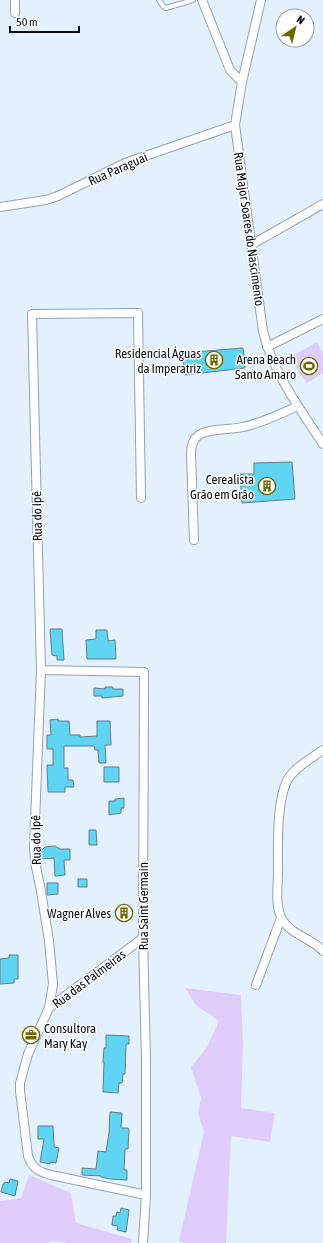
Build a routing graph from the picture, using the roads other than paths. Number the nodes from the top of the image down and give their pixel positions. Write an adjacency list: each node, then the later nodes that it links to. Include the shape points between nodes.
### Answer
1 (15, 0): 6 (street)
2 (160, 0): 3 (lane, via 166,8)
3 (193, 0)
4 (202, 0): 7 (street, via 230,70)
5 (261, 0): 7 (street, Rua Major Soares do Nascimento)
6 (15, 13)
7 (242, 82): 8 (street, Rua Major Soares do Nascimento)
8 (236, 125): 10 (street, Rua Paraguai, via 125,163 58,196); 11 (street, Rua Major Soares do Nascimento)
9 (323, 204): 11 (street)
10 (0, 207)
11 (251, 245): 13 (street, Rua Major Soares do Nascimento)
12 (323, 319): 13 (street)
13 (267, 347): 14 (street, Rua Major Soares do Nascimento)
14 (298, 406): 15 (street, Rua Major Soares do Nascimento); 17 (street, via 242,428 205,432 195,438 191,454)
15 (323, 444)
16 (141, 498): 18 (street, Rua do Ipê, via 138,313 32,314)
17 (194, 540)
18 (41, 670): 21 (street, Rua Saint Germain, via 144,672); 24 (street, Rua do Ipê, via 34,847 49,941 53,984)
19 (323, 750): 20 (street, via 288,778 283,791 278,825 278,904)
20 (281, 918): 22 (street, via 292,930); 23 (street)
21 (143, 938): 24 (street, Rua das Palmeiras); 25 (street, Rua Saint Germain)
22 (323, 951)
23 (256, 985)
24 (50, 1008): 25 (street, Rua das Palmeiras, via 28,1054 20,1087 31,1164 39,1171 51,1175)
25 (146, 1195): 26 (street, Rua Saint Germain)
26 (143, 1243)

